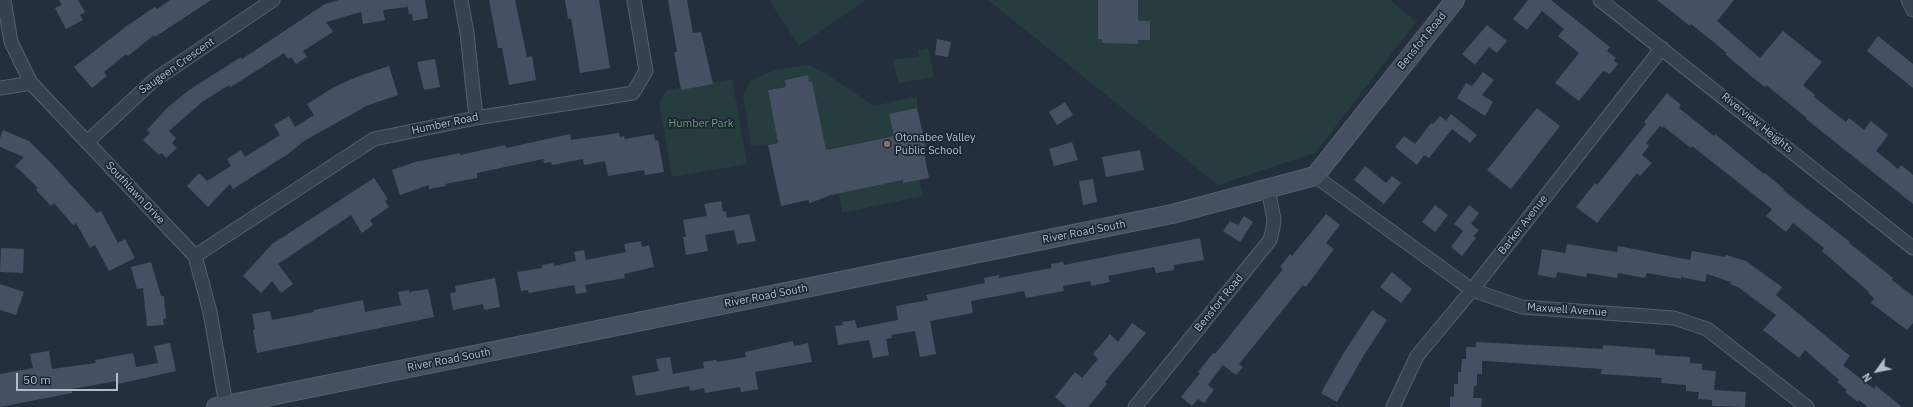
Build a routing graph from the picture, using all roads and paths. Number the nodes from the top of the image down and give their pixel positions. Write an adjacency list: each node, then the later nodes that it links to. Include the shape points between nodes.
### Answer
1 (4, 0): 10 (street, Southlawn Drive, via 11,42)
2 (273, 0): 13 (street, Saugeen Crescent, via 153,81)
3 (461, 0): 12 (street)
4 (634, 0): 12 (street, Humber Road, via 646,71 633,93)
5 (1455, 0): 14 (street, Bensfort Road)
6 (1600, 0): 9 (street, Riverview Heights)
7 (1908, 0): 8 (street)
8 (1913, 10)
9 (1662, 48): 16 (street, Riverview Heights); 18 (street, Barker Avenue)
10 (31, 83): 11 (street); 13 (street, Southlawn Drive)
11 (0, 88)
12 (476, 118): 17 (street, Humber Road, via 374,139)
13 (87, 142): 17 (street, Southlawn Drive)
14 (1315, 176): 15 (street, River Road South); 18 (street, Maxwell Avenue)
15 (1268, 189): 19 (street, River Road South, via 1172,214); 20 (street, Bensfort Road, via 1274,218 1270,240)
16 (1913, 248)
17 (195, 256): 19 (street, Southlawn Drive, via 210,312)
18 (1472, 290): 21 (street, Barker Avenue, via 1417,356); 22 (street, Maxwell Avenue, via 1522,307 1674,318 1707,329)
19 (221, 406)
20 (1134, 407)
21 (1393, 407)
22 (1806, 407)

